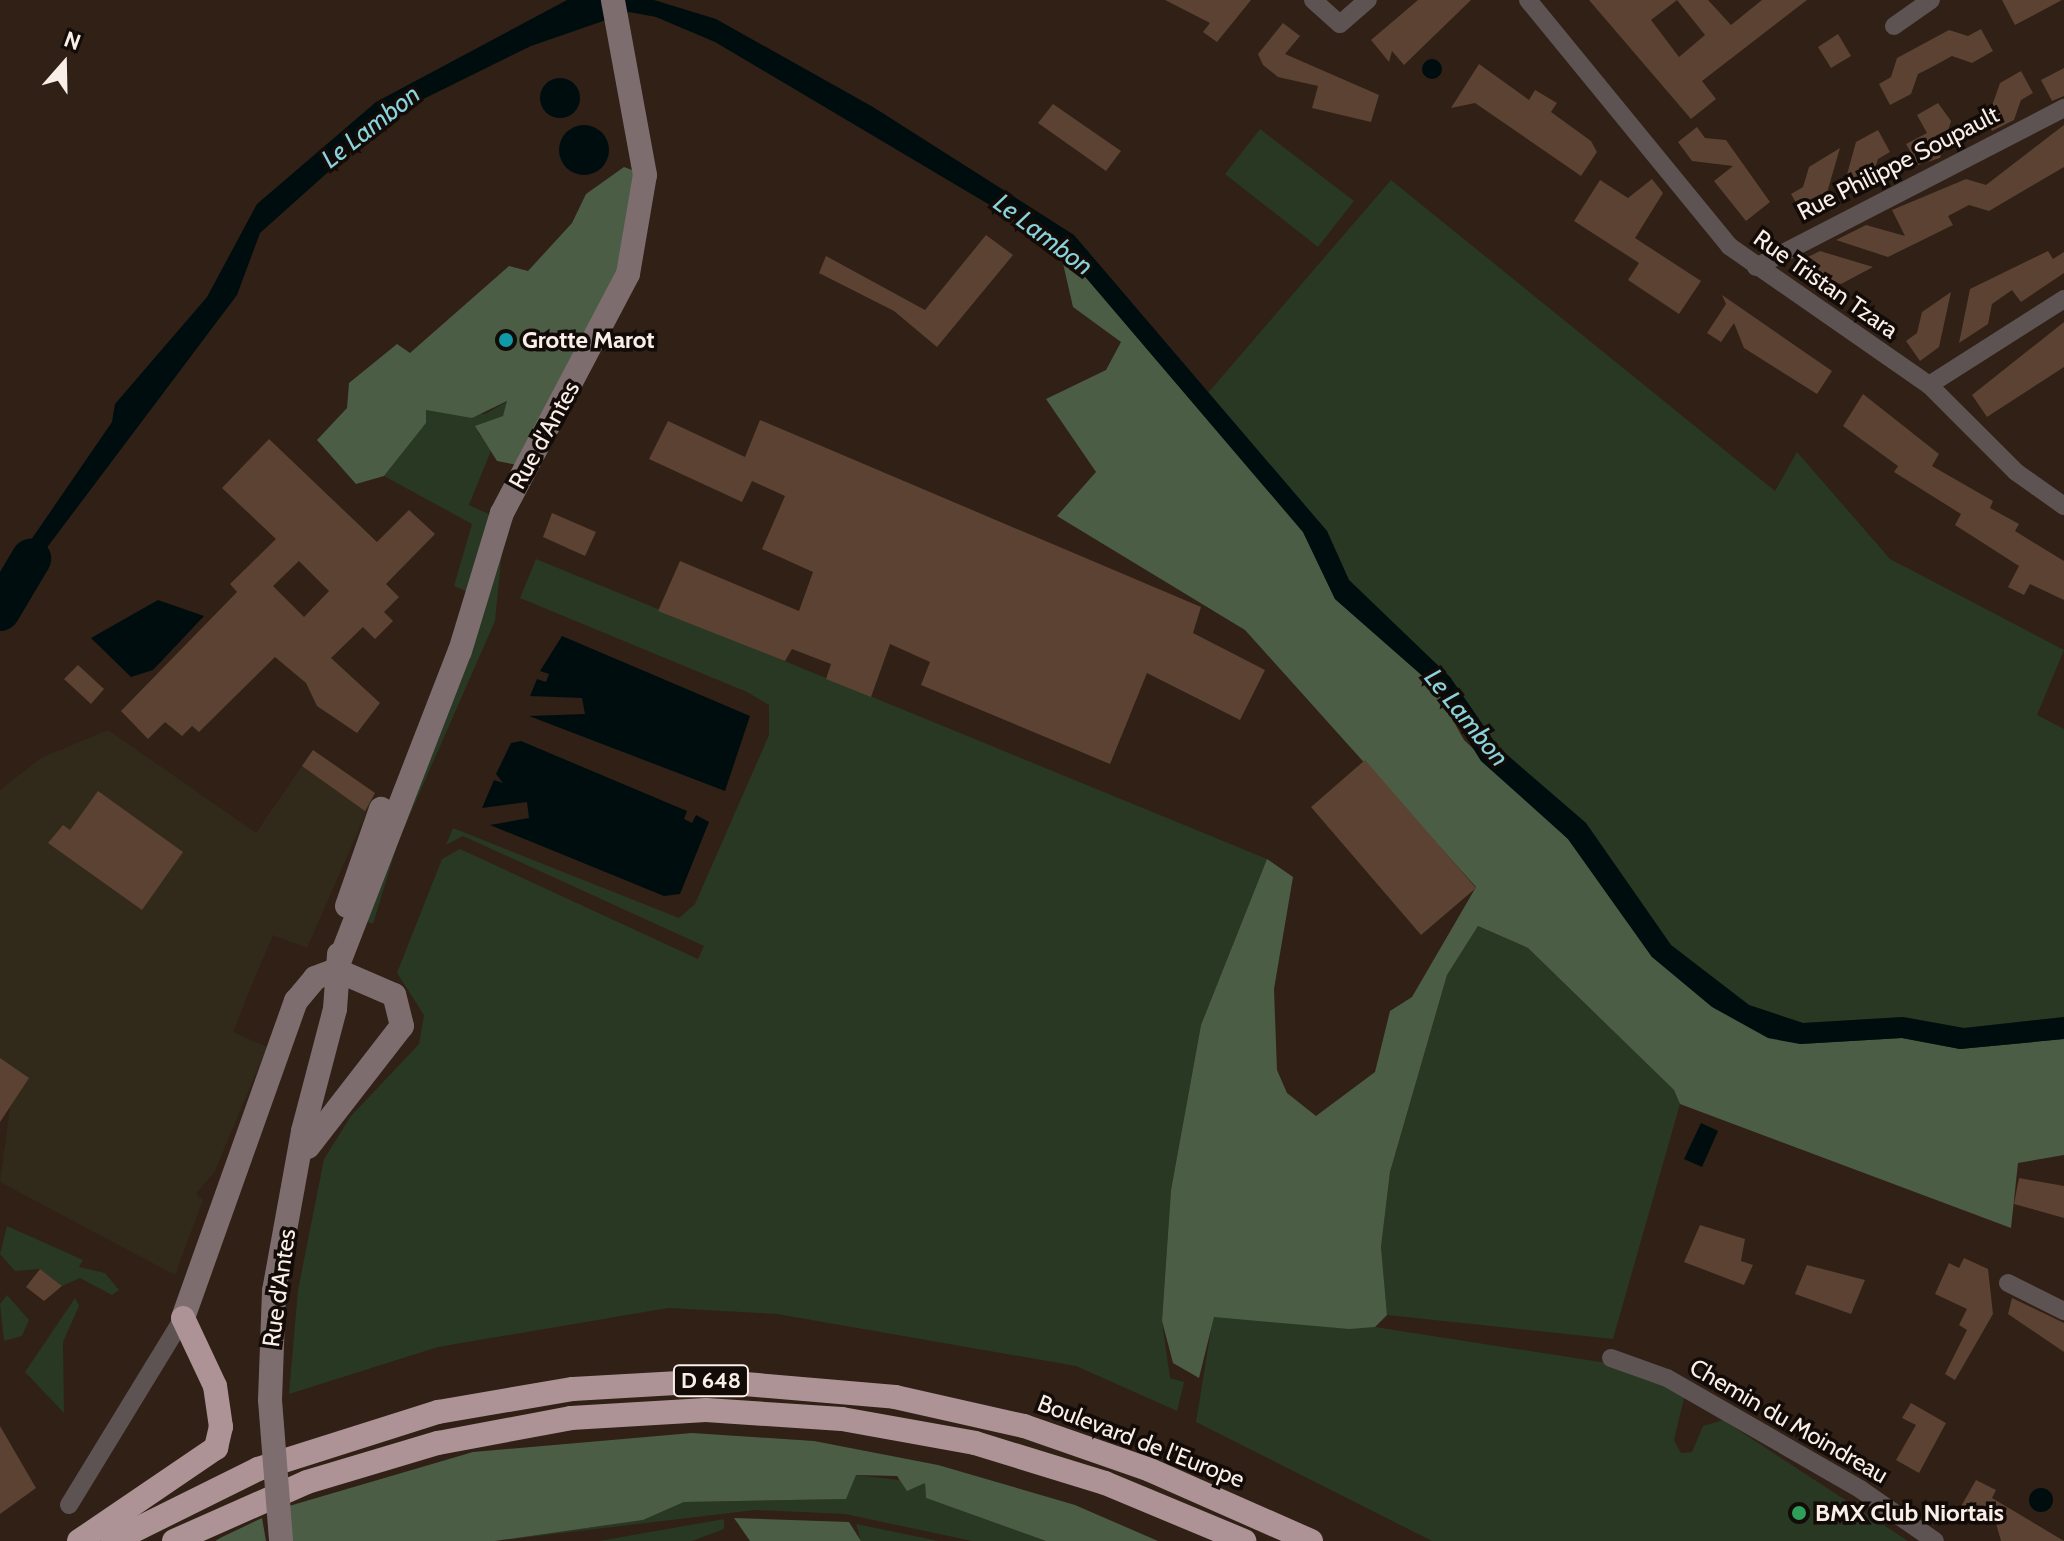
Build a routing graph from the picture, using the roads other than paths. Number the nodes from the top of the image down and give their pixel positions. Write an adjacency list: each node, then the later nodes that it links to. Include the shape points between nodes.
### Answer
1 (613, 0): 12 (street, Rue d'Antes, via 645,175 632,261 609,321 522,466 460,651 408,772 381,810 355,872)
2 (1313, 0): 3 (street, via 1340,24)
3 (1368, 0)
4 (1528, 0): 8 (street, Rue Tristan Tzara, via 1703,219)
5 (1931, 0): 6 (street)
6 (1894, 26)
7 (2064, 108): 8 (street, Rue Philippe Soupault)
8 (1756, 267): 10 (street, Rue Tristan Tzara)
9 (2064, 299): 10 (street)
10 (1929, 385): 11 (street, Rue Tristan Tzara, via 2016,472)
11 (2064, 506)
12 (336, 970): 13 (street, Rue d'Antes); 14 (street, via 304,987); 15 (street, Rue d'Antes, via 394,995 402,1026 317,1128)
13 (335, 1009): 14 (street, via 310,1007); 15 (street, Rue d'Antes)
14 (288, 1033): 18 (street)
15 (297, 1176): 24 (street, Rue d'Antes, bridge, via 271,1316 270,1400)
16 (2008, 1283): 17 (street)
17 (2064, 1311)
18 (183, 1318): 20 (street); 21 (highway, via 215,1386 221,1427 216,1448)
19 (1611, 1358): 27 (street, Chemin du Moindreau, via 1679,1385 1860,1489)
20 (69, 1505)
21 (79, 1541)
22 (113, 1541): 26 (highway, Boulevard de l'Europe / D 648, via 258,1469 392,1424 526,1395 710,1381 880,1395 1024,1426 1150,1470)
23 (174, 1541): 25 (highway, D 648, via 307,1482 438,1443 571,1418 706,1410 842,1419 975,1443 1105,1483)
24 (281, 1541)
25 (1244, 1541)
26 (1311, 1541)
27 (1935, 1541)

